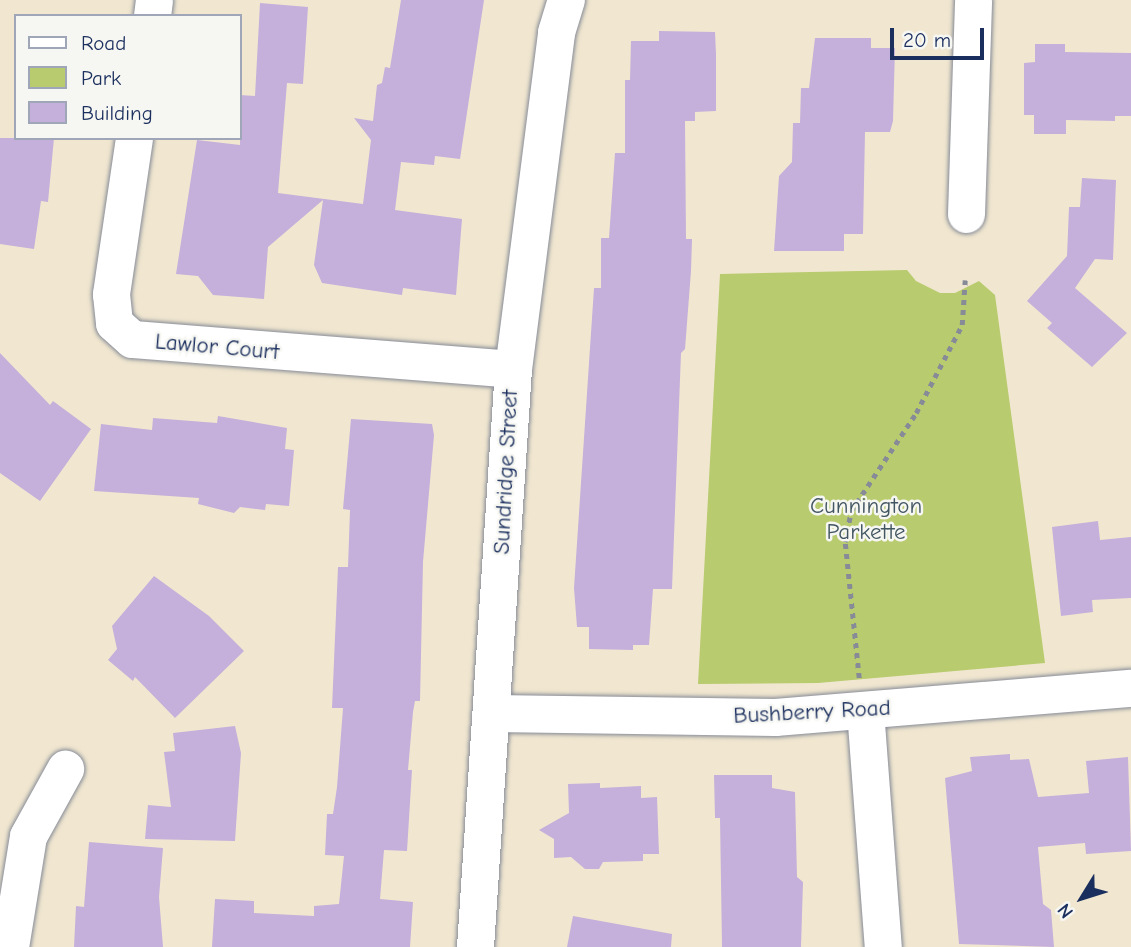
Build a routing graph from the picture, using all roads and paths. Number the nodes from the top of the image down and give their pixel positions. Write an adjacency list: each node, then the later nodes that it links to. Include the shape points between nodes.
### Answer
1 (566, 0): 6 (street, Sundridge Street, via 549,85)
2 (973, 0): 4 (street)
3 (134, 140): 6 (street, Lawlor Court, via 111,293 114,323 132,339)
4 (965, 214)
5 (965, 280): 8 (path, via 962,325 916,413 851,511 845,542)
6 (513, 369): 9 (street, Sundridge Street)
7 (1131, 688): 8 (street, Bushberry Road)
8 (862, 696): 9 (street, Bushberry Road, via 775,717); 13 (street)
9 (492, 713): 12 (street, Sundridge Street)
10 (65, 769): 11 (street, via 27,836)
11 (10, 947)
12 (475, 947)
13 (883, 947)

